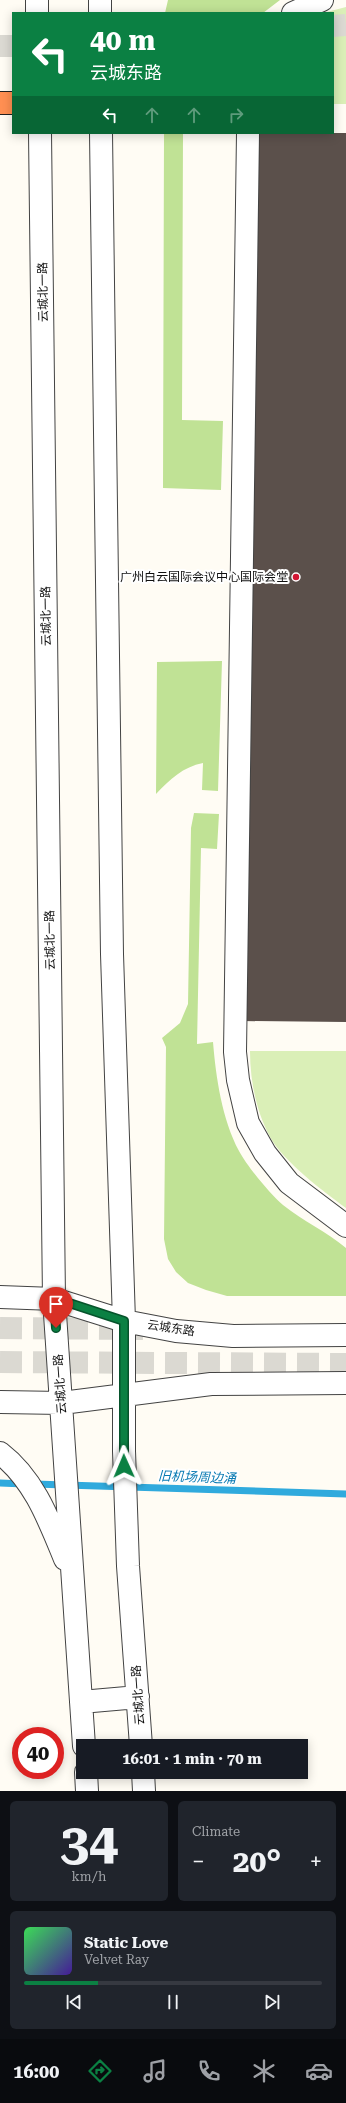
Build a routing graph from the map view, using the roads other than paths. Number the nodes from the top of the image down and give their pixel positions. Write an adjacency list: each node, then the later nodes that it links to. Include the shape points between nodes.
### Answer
1 (37, 0): 4 (street)
2 (100, 0): 5 (street)
3 (322, 0): 6 (street)
4 (38, 12)
5 (100, 12)
6 (295, 12)
7 (0, 103): 8 (highway)
8 (12, 103)
9 (40, 134): 14 (street, 云城北一路)
10 (101, 134): 15 (street, 云城北一路, via 112,954)
11 (248, 134): 12 (street, via 235,1052 238,1080 248,1123 265,1153 289,1183)
12 (346, 1226)
13 (0, 1297): 14 (street, 云城东路)
14 (54, 1298): 15 (street, 云城东路); 20 (street, 云城北一路)
15 (124, 1321): 16 (street, 云城东路, via 176,1331 233,1336); 18 (street, 云城北一路)
16 (346, 1335)
17 (346, 1383): 18 (street, via 211,1384)
18 (124, 1394): 20 (street); 23 (street, 云城北一路, via 128,1566)
19 (0, 1402): 20 (street)
20 (62, 1403): 22 (street, 云城北一路)
21 (0, 1453): 22 (street, via 28,1480 39,1499)
22 (71, 1573): 24 (street, 云城北一路)
23 (138, 1697): 24 (street); 26 (street, 云城北一路)
24 (81, 1702): 25 (street, 云城北一路)
25 (84, 1739)
26 (141, 1739)
27 (86, 1779): 29 (street)
28 (143, 1779): 30 (street)
29 (87, 1791)
30 (144, 1791)

